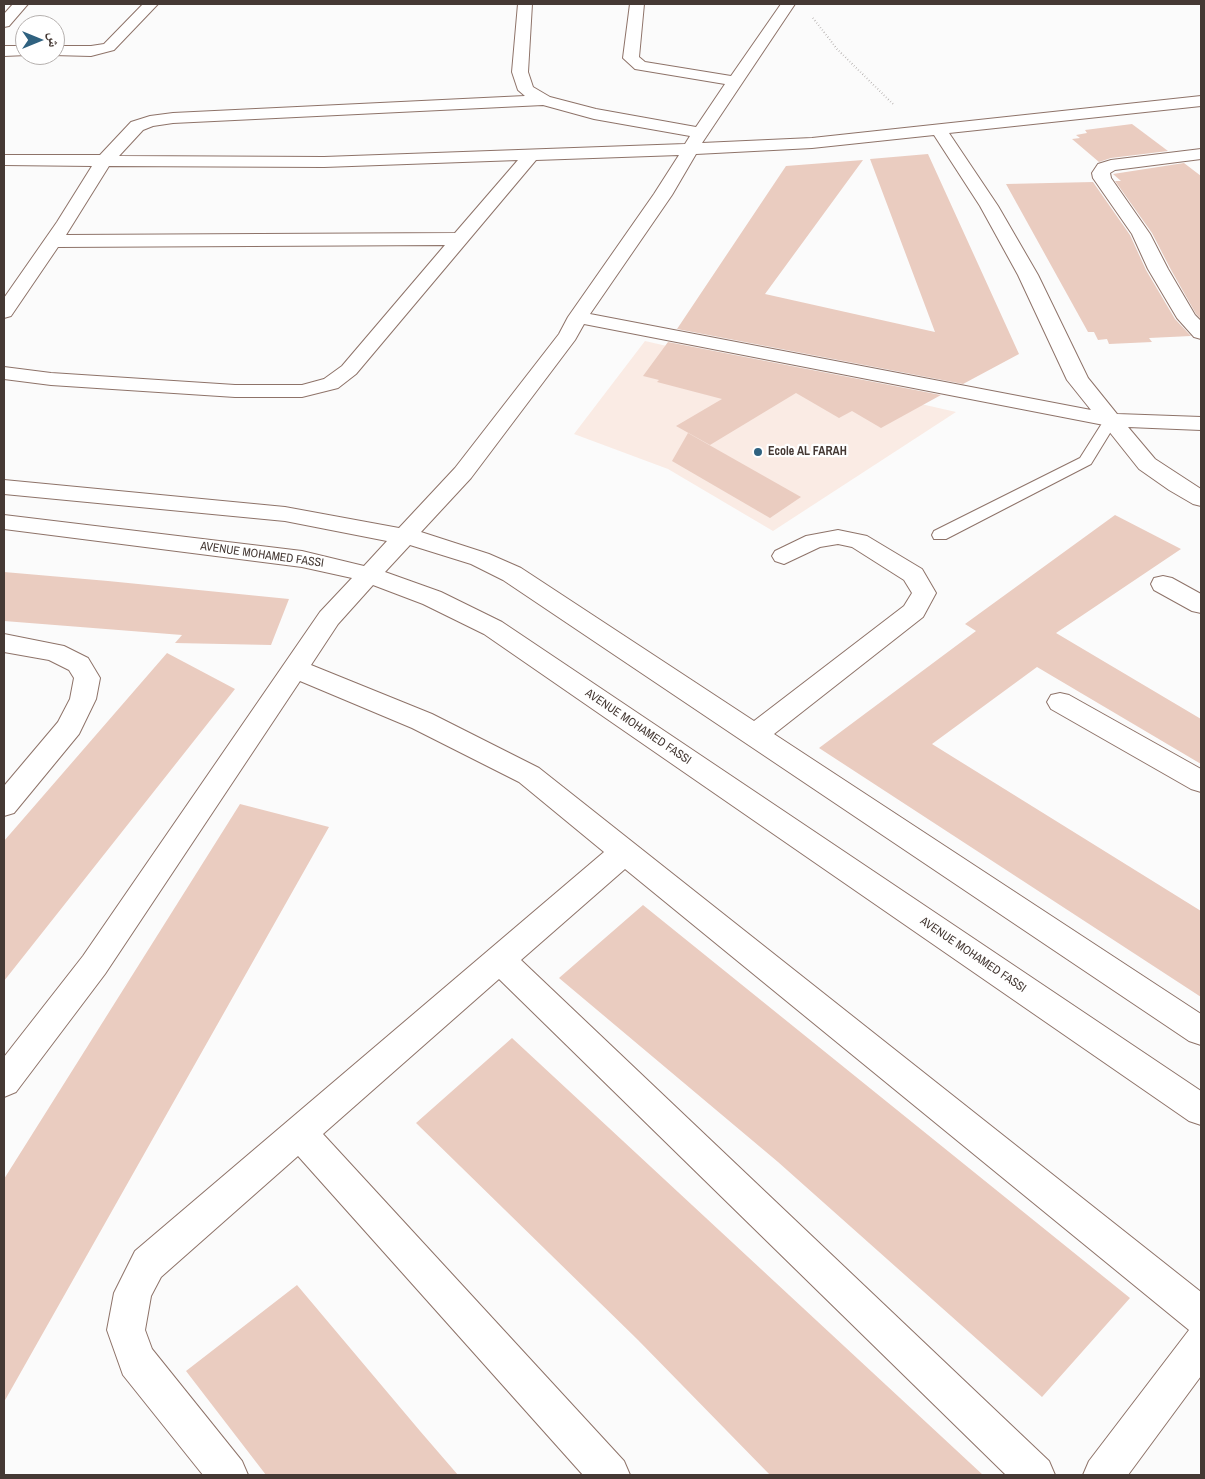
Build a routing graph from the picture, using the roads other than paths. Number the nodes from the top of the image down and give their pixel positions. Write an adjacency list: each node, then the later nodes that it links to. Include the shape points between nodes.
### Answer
1 (22, 4): 6 (street)
2 (151, 4): 7 (street, via 109,47)
3 (525, 4): 9 (street, via 520,72 526,90)
4 (637, 4): 8 (street, via 631,58 640,66)
5 (788, 4): 8 (street)
6 (4, 23)
7 (65, 52)
8 (735, 81): 12 (street)
9 (544, 100): 12 (street); 16 (street, via 150,121 137,126)
10 (1201, 101): 11 (street)
11 (938, 129): 12 (street, via 812,143); 23 (street, via 990,206 1028,275 1078,380)
12 (695, 141): 13 (street); 20 (street, via 663,195)
13 (532, 154): 16 (street, via 324,162); 17 (street)
14 (1201, 154): 21 (street, via 1111,165 1101,173 1141,234 1187,318)
15 (4, 160): 16 (street)
16 (103, 162): 18 (street)
17 (460, 239): 18 (street); 22 (street, via 349,370 331,384 314,390 235,391)
18 (53, 241): 19 (street)
19 (4, 312)
20 (578, 317): 23 (street); 29 (street, via 568,336 463,473)
21 (1201, 333)
22 (4, 373)
23 (1111, 420): 24 (street); 26 (street, via 1147,464); 28 (lane, via 1086,461)
24 (1201, 423)
25 (4, 487): 29 (street, via 285,514)
26 (1201, 499)
27 (4, 522): 31 (street, AVENUE MOHAMED FASSI, via 302,558)
28 (940, 535)
29 (407, 537): 31 (street); 37 (street, via 466,554 512,574)
30 (784, 556): 37 (street, via 814,541 838,537 859,541 913,575 924,593 914,611)
31 (370, 575): 35 (street, via 329,618); 44 (street, AVENUE MOHAMED FASSI, via 432,598 493,628)
32 (1162, 584): 33 (street)
33 (1201, 605)
34 (4, 643): 39 (street, via 55,652 79,664 87,678 83,699 69,727)
35 (295, 669): 40 (street, via 422,721 529,774); 43 (street, via 94,965)
36 (1060, 702): 38 (street)
37 (754, 735): 42 (street)
38 (1201, 782)
39 (4, 804)
40 (625, 851): 41 (street); 46 (street)
41 (499, 959): 45 (street); 50 (street)
42 (1201, 1030)
43 (4, 1082)
44 (1201, 1110)
45 (300, 1133): 48 (street, via 148,1264 133,1293 126,1330 137,1361); 49 (street)
46 (1201, 1316)
47 (1201, 1344): 51 (street)
48 (228, 1475)
49 (610, 1475)
50 (1035, 1475)
51 (1103, 1475)

